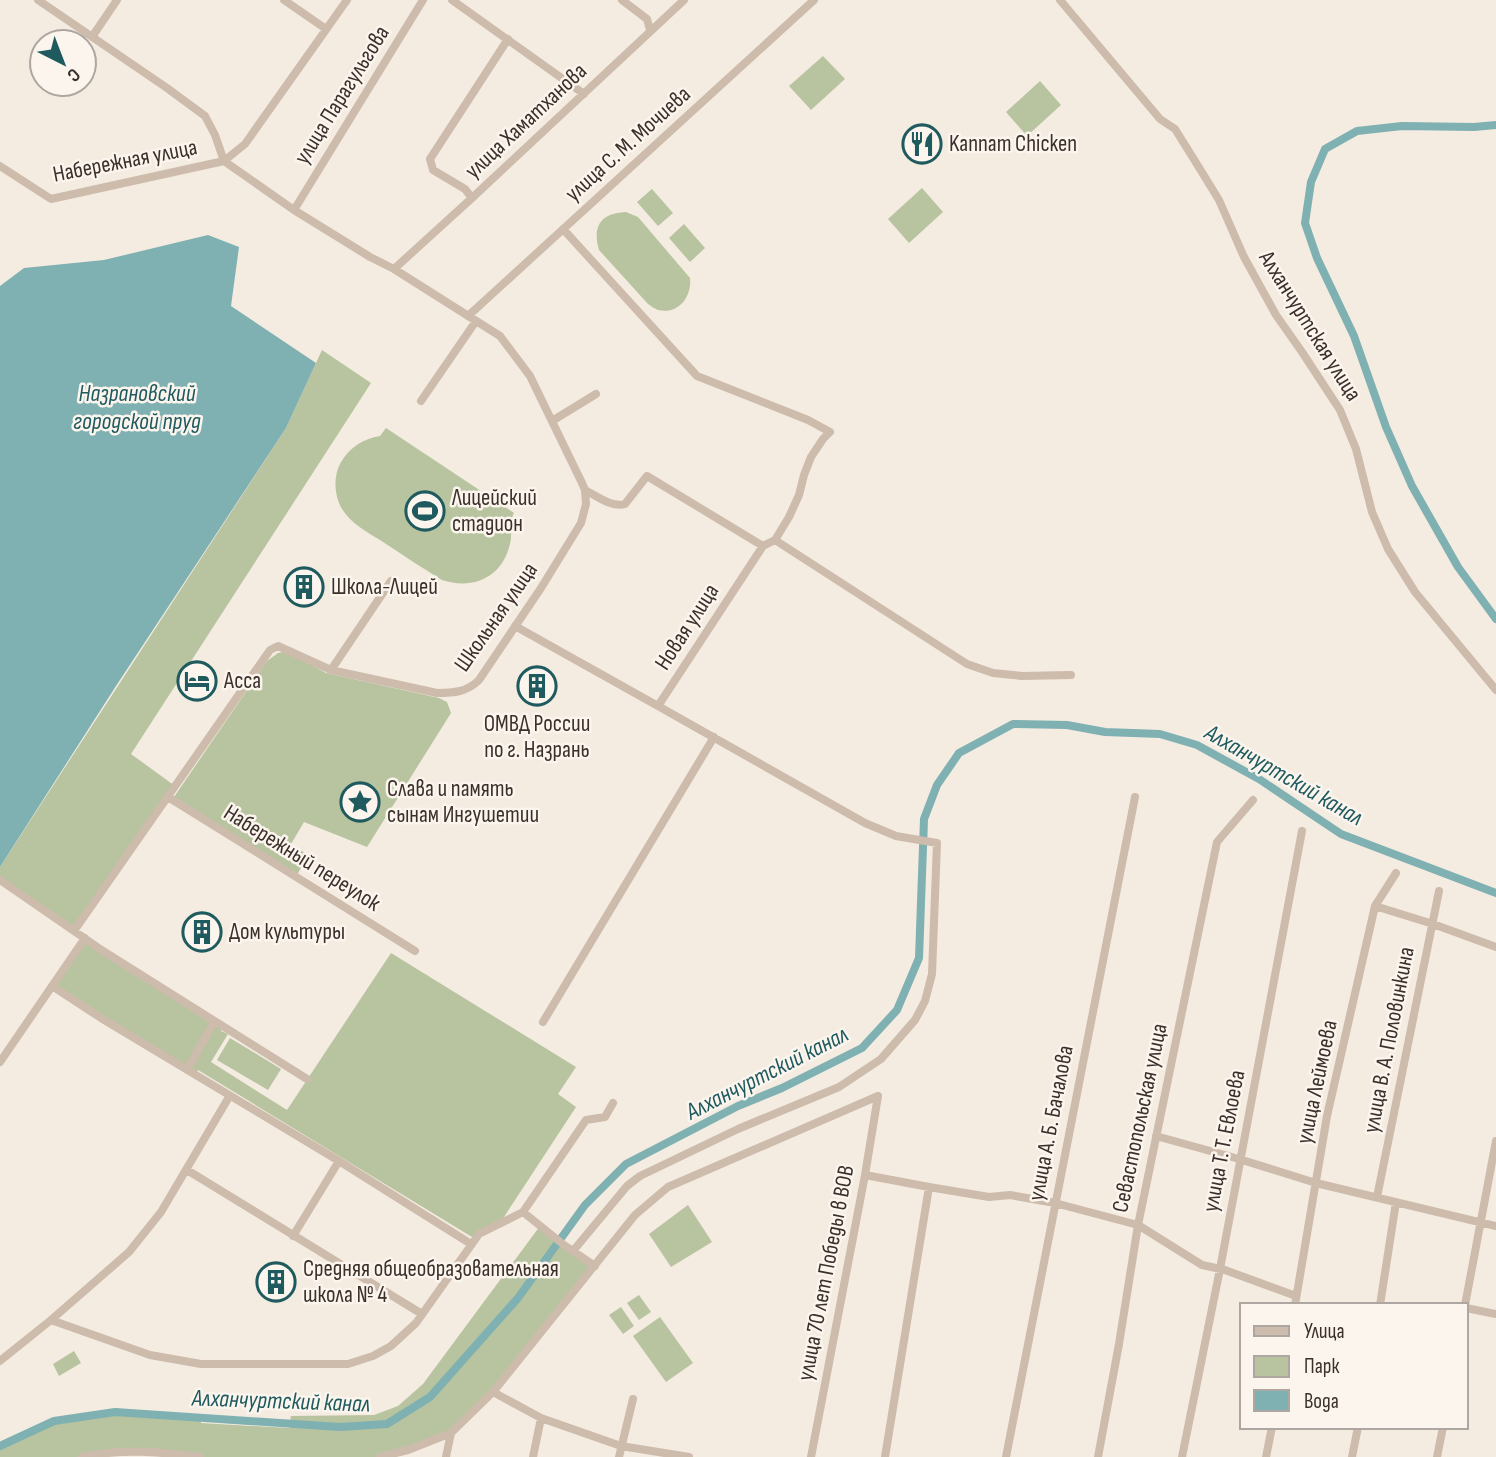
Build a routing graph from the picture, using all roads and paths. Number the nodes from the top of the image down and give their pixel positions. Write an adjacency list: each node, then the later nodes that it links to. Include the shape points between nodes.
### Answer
1 (38, 0): 11 (street)
2 (117, 0): 12 (street)
3 (284, 0): 13 (street)
4 (347, 0): 13 (street)
5 (423, 0): 21 (street, улица Парагульгова)
6 (452, 0): 15 (street)
7 (622, 0): 14 (street, via 647,19)
8 (684, 0): 14 (street, улица Хаматханова)
9 (814, 0): 22 (street, улица С. М. Мочиева)
10 (1060, 0): 35 (street, Алханчуртская улица, via 1160,119 1175,129 1219,201 1276,315 1340,410 1388,549 1415,592)
11 (79, 28)
12 (98, 28)
13 (326, 29): 18 (street, via 245,144)
14 (650, 30): 17 (street, улица Хаматханова)
15 (508, 40): 17 (street); 20 (street, via 430,159 433,170)
16 (98, 41): 18 (street, via 205,116)
17 (584, 94): 20 (street, улица Хаматханова)
18 (224, 161): 19 (street, Набережная улица, via 51,199); 21 (street)
19 (0, 166)
20 (472, 198): 23 (street, улица Хаматханова)
21 (293, 210): 23 (street)
22 (563, 229): 24 (street, улица С. М. Мочиева); 29 (street, via 697,376 830,432 811,457 799,495)
23 (394, 270): 24 (street)
24 (472, 319): 26 (street, улица С. М. Мочиева); 27 (street, via 508,346 530,376)
25 (596, 394): 27 (street)
26 (421, 401)
27 (552, 422): 28 (street)
28 (585, 491): 30 (street, via 622,505 647,475); 32 (street, Школьная улица, via 582,523)
29 (775, 540): 30 (street, Новая улица); 34 (street, via 967,664 1021,677)
30 (763, 546): 36 (street, Новая улица)
31 (391, 581): 33 (street)
32 (515, 626): 33 (street, Школьная улица, via 473,687 455,693); 36 (street)
33 (331, 670): 38 (street, Школьная улица, via 278,646 270,650)
34 (1072, 675)
35 (1496, 690)
36 (657, 706): 37 (street)
37 (714, 737): 53 (street); 76 (street, via 865,823 896,836 937,843 932,974 925,1000 915,1020 881,1059 839,1087 640,1176)
38 (167, 797): 47 (street); 50 (street, Набережный переулок)
39 (1135, 797): 69 (street, улица А. Б. Бачалова)
40 (1253, 800): 59 (street, Севастопольская улица, via 1217,842)
41 (1303, 831): 61 (street, улица Т. Т. Евлоева)
42 (1396, 873): 45 (street, улица Леймоева)
43 (0, 880): 47 (street)
44 (1439, 891): 46 (street, улица В. А. Половинкина)
45 (1375, 906): 46 (street); 65 (street, улица Леймоева)
46 (1433, 924): 49 (street); 67 (street, улица В. А. Половинкина)
47 (74, 931): 48 (street)
48 (85, 938): 51 (street); 52 (street)
49 (1496, 947)
50 (415, 951)
51 (52, 986): 54 (street); 55 (street)
52 (214, 1022): 55 (street); 56 (street)
53 (543, 1022)
54 (0, 1062)
55 (187, 1070): 57 (street)
56 (307, 1079)
57 (229, 1097): 62 (street); 63 (street)
58 (613, 1103): 70 (street, via 605,1116 586,1120)
59 (1156, 1136): 61 (street); 72 (street, Севастопольская улица)
60 (1496, 1141): 71 (street)
61 (1239, 1159): 65 (street); 78 (street, улица Т. Т. Евлоева)
62 (339, 1161): 74 (street); 75 (street)
63 (187, 1170): 74 (street); 85 (street, via 129,1252)
64 (865, 1175): 66 (street); 77 (street, улица 70 лет Победы в ВОВ, via 878,1096 668,1187 635,1215); 103 (street, улица 70 лет Победы в ВОВ)
65 (1316, 1183): 67 (street); 79 (street, улица Леймоева)
66 (929, 1187): 69 (street); 104 (street)
67 (1377, 1198): 68 (street)
68 (1396, 1202): 71 (street); 80 (street)
69 (1055, 1203): 72 (street); 105 (street, улица А. Б. Бачалова)
70 (523, 1212): 75 (street, via 479,1234); 76 (street)
71 (1480, 1222): 73 (street); 81 (street)
72 (1138, 1225): 78 (street, via 1202,1265); 106 (street, Севастопольская улица)
73 (1496, 1226)
74 (293, 1236): 83 (street)
75 (471, 1244): 83 (street)
76 (573, 1251): 77 (street)
77 (595, 1266): 87 (street)
78 (1220, 1269): 79 (street); 107 (street, улица Т. Т. Евлоева)
79 (1296, 1300)
80 (1380, 1303)
81 (1466, 1303)
82 (1468, 1307): 84 (street)
83 (422, 1314): 85 (street, via 391,1346 348,1364 201,1364 150,1355)
84 (1496, 1314)
85 (51, 1320): 86 (street)
86 (0, 1361)
87 (493, 1392): 89 (street); 93 (street)
88 (633, 1399): 94 (street)
89 (541, 1418): 94 (street); 100 (street)
90 (1272, 1429): 108 (street)
91 (1358, 1429): 109 (street)
92 (1443, 1429): 110 (street)
93 (451, 1433): 98 (street); 99 (street)
94 (621, 1446): 101 (street); 102 (street)
95 (105, 1454): 96 (street); 97 (street, via 140,1451)
96 (82, 1457)
97 (195, 1457)
98 (380, 1457)
99 (446, 1457)
100 (533, 1457)
101 (619, 1457)
102 (689, 1457)
103 (811, 1457)
104 (885, 1457)
105 (1006, 1457)
106 (1098, 1457)
107 (1182, 1457)
108 (1266, 1457)
109 (1352, 1457)
110 (1437, 1457)

